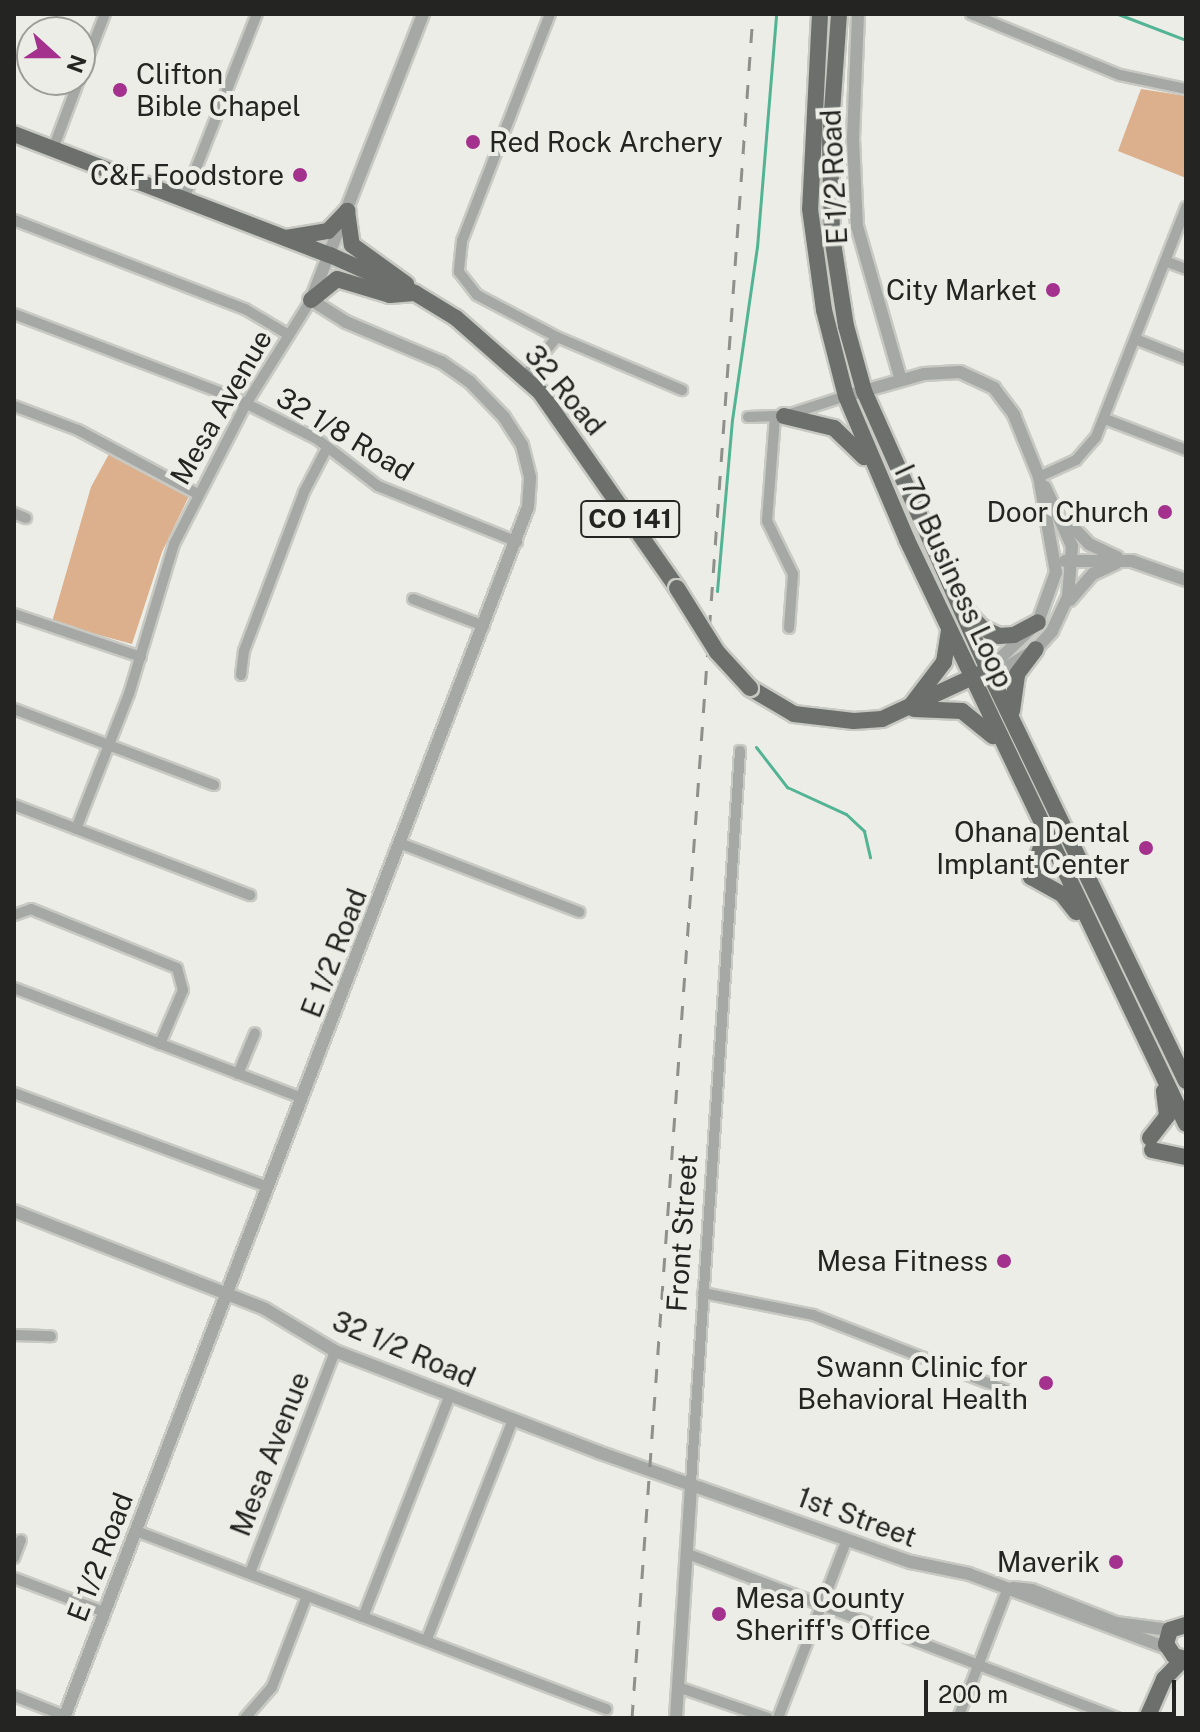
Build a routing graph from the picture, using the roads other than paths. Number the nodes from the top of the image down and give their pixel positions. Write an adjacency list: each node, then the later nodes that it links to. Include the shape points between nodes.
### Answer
1 (105, 14): 9 (street)
2 (257, 14): 14 (street)
3 (423, 14): 16 (street, Mesa Avenue)
4 (550, 14): 26 (street, 32 Road, via 462,241 459,272 477,295)
5 (820, 14): 33 (main road, I 70 Business Loop, via 810,209 820,287)
6 (839, 14): 32 (main road, I 70 Business Loop, via 830,140 832,236 846,326)
7 (858, 14): 30 (street, E 1/2 Road, via 853,139 857,226)
8 (971, 14): 10 (street, via 1120,75)
9 (96, 37)
10 (1186, 89)
11 (73, 96): 13 (street)
12 (14, 134): 13 (main road, 32 Road / CO 141)
13 (53, 149): 14 (main road, 32 Road / CO 141)
14 (184, 199): 18 (main road, 32 Road / CO 141)
15 (1186, 207): 20 (street)
16 (347, 211): 18 (main road, via 328,231); 19 (street, Mesa Avenue); 22 (main road, via 352,245 384,263)
17 (14, 220): 25 (street, via 245,309)
18 (285, 238): 19 (main road, 32 Road / CO 141)
19 (330, 255): 22 (main road, 32 Road / CO 141); 23 (street, Mesa Avenue)
20 (1165, 261): 21 (street); 27 (street)
21 (1186, 269)
22 (415, 293): 23 (main road, via 390,295 337,279); 29 (main road, 32 Road / CO 141, via 479,335)
23 (311, 300): 25 (street, Mesa Avenue); 47 (street, E 1/2 Road, via 346,322 451,368 504,417 522,445 530,477)
24 (14, 314): 34 (street, 32 1/8 Road)
25 (289, 335): 34 (street, Mesa Avenue)
26 (557, 337): 29 (street); 31 (street, 32 Road)
27 (1135, 339): 28 (street); 38 (street)
28 (1186, 359)
29 (525, 376): 66 (main road, 32 Road / CO 141, bridge, via 566,426 717,652 750,688 779,707 823,720 882,719)
30 (901, 380): 32 (street, 32 Road); 41 (street, 32 Road, via 949,371 983,381 1014,415)
31 (682, 390)
32 (864, 391): 33 (street, 32 Road); 52 (main road, I 70 Business Loop)
33 (846, 396): 36 (street, 32 Road); 42 (main road, I 70 Business Loop)
34 (246, 404): 39 (street, 32 1/8 Road); 43 (street, Mesa Avenue)
35 (14, 406): 43 (street, via 78,430)
36 (779, 416): 37 (street, 32 Road); 42 (main road, via 840,432); 58 (street, via 767,521 793,574)
37 (748, 417)
38 (1105, 419): 40 (street); 41 (street, via 1082,456)
39 (327, 448): 47 (street, 32 1/8 Road, via 395,495); 63 (street, via 304,492 244,651)
40 (1186, 450)
41 (1039, 477): 44 (street, 32 Road); 50 (street, 32 Road)
42 (880, 481): 59 (main road, I 70 Business Loop)
43 (198, 494): 61 (street, Mesa Avenue, via 158,585)
44 (1060, 512): 48 (street, via 1089,544); 49 (street, 32 Road)
45 (14, 513): 46 (street)
46 (26, 518)
47 (517, 542): 57 (street, E 1/2 Road)
48 (1123, 560): 49 (street); 51 (street); 54 (street, via 1093,574)
49 (1072, 561): 50 (street); 54 (street, 32 Road)
50 (1057, 562): 56 (street, 32 Road, via 1052,594)
51 (1186, 580)
52 (952, 591): 56 (main road, via 975,623 993,634 1014,635); 62 (main road, I 70 Business Loop)
53 (413, 599): 57 (street)
54 (1063, 609): 60 (street, 32 Road)
55 (14, 614): 61 (street)
56 (1038, 622): 62 (street, 32 Road)
57 (484, 626): 75 (street, E 1/2 Road)
58 (789, 628)
59 (949, 629): 64 (main road, I 70 Business Loop); 66 (main road, via 940,670)
60 (1036, 649): 62 (street, 32 Road, via 1007,667); 67 (main road, via 1014,681)
61 (141, 657): 68 (street, Mesa Avenue)
62 (988, 670): 64 (main road, 32 Road / CO 141); 67 (main road, I 70 Business Loop)
63 (241, 675)
64 (971, 678): 66 (main road, 32 Road / CO 141); 70 (main road, I 70 Business Loop)
65 (14, 709): 68 (street)
66 (909, 709): 70 (main road, via 970,714)
67 (1012, 717): 77 (main road, I 70 Business Loop)
68 (109, 743): 71 (street); 73 (street, Mesa Avenue)
69 (740, 751): 95 (street, Front Street)
70 (1014, 765): 74 (main road, I 70 Business Loop)
71 (214, 785)
72 (14, 805): 73 (street)
73 (76, 829): 79 (street)
74 (1046, 834): 76 (main road, I 70 Business Loop); 78 (main road)
75 (402, 844): 80 (street); 90 (street, E 1/2 Road)
76 (1060, 861): 77 (main road); 78 (main road); 82 (main road, I 70 Business Loop)
77 (1082, 864): 88 (main road, I 70 Business Loop)
78 (1031, 877): 82 (main road, via 1069,900)
79 (250, 895)
80 (579, 912)
81 (17, 913): 85 (street, via 69,923 177,968 183,990)
82 (1109, 966): 86 (main road, I 70 Business Loop)
83 (14, 988): 85 (street)
84 (255, 1033): 87 (street)
85 (160, 1044): 87 (street)
86 (1158, 1070): 91 (main road, I 70 Business Loop); 92 (main road, via 1167,1116 1151,1144)
87 (238, 1074): 90 (street)
88 (1186, 1081)
89 (14, 1093): 93 (street)
90 (302, 1098): 93 (street, E 1/2 Road)
91 (1186, 1124)
92 (1186, 1157)
93 (268, 1187): 96 (street, E 1/2 Road)
94 (14, 1211): 96 (street, 32 1/2 Road)
95 (703, 1293): 100 (street, via 813,1315); 103 (street, Front Street)
96 (228, 1294): 99 (street, 32 1/2 Road, via 278,1316); 104 (street, E 1/2 Road)
97 (14, 1335): 98 (street)
98 (51, 1336)
99 (335, 1351): 101 (street, 32 1/2 Road); 109 (street, Mesa Avenue)
100 (1012, 1392)
101 (450, 1395): 102 (street, 32 1/2 Road); 115 (street)
102 (513, 1420): 103 (street, 32 1/2 Road); 117 (street)
103 (691, 1483): 105 (street, 1st Street); 107 (street, Front Street)
104 (136, 1531): 109 (street); 114 (street, E 1/2 Road)
105 (847, 1539): 111 (street, 1st Street, via 931,1569 969,1574); 113 (street)
106 (21, 1540): 108 (street)
107 (688, 1554): 113 (street); 121 (street, Front Street)
108 (14, 1558)
109 (250, 1573): 112 (street)
110 (14, 1578): 114 (street)
111 (1008, 1588): 116 (street, 1st Street, via 1032,1590 1116,1623); 118 (street, 1st Street, via 1097,1626 1152,1638); 120 (street)
112 (307, 1596): 115 (street); 126 (street, via 272,1687)
113 (822, 1605): 120 (street); 129 (street)
114 (104, 1612): 125 (street, E 1/2 Road)
115 (363, 1617): 117 (street)
116 (1180, 1625): 118 (main road)
117 (427, 1639): 124 (street)
118 (1167, 1648): 119 (main road); 123 (main road)
119 (1185, 1659): 123 (main road)
120 (978, 1665): 130 (street); 131 (street)
121 (678, 1687): 127 (street, Front Street); 128 (street)
122 (14, 1696): 125 (street)
123 (1155, 1696): 132 (main road)
124 (606, 1709)
125 (64, 1717)
126 (245, 1718)
127 (676, 1718)
128 (768, 1718)
129 (778, 1718)
130 (958, 1718)
131 (1118, 1718)
132 (1147, 1718)

